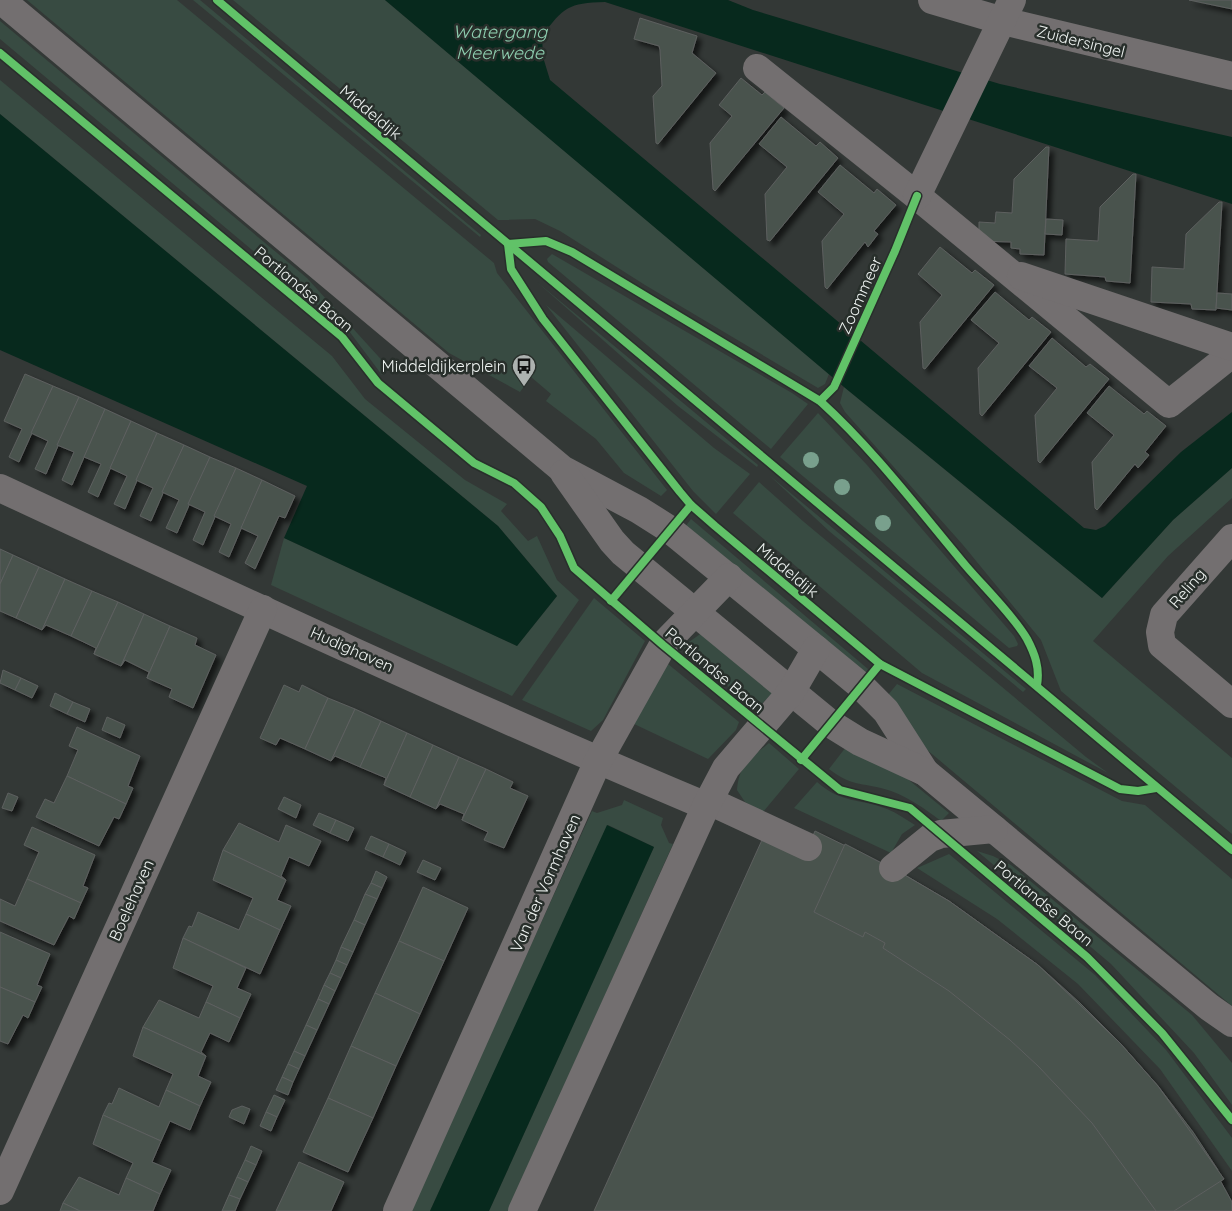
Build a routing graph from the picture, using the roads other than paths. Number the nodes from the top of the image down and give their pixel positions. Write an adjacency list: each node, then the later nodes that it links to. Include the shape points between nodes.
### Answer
1 (1, 0): 10 (street, Portlandse Baan)
2 (932, 0): 3 (street, Zuidersingel)
3 (1007, 11): 5 (street, Zuidersingel); 6 (street)
4 (757, 68): 6 (street)
5 (1232, 76)
6 (917, 196): 7 (street)
7 (1004, 270): 8 (street); 9 (street, via 1169,404)
8 (1232, 347)
9 (1232, 354)
10 (562, 469): 13 (street, Portlandse Baan, via 652,518); 15 (street, Portlandse Baan, via 612,541)
11 (0, 488): 14 (street, Hudighaven)
12 (1232, 538): 18 (street, Reling, via 1164,615 1160,632 1162,644)
13 (729, 577): 15 (street, Van der Vormhaven); 16 (street, Portlandse Baan)
14 (263, 609): 19 (street, Hudighaven); 28 (street, Boelehaven)
15 (694, 612): 17 (street, Portlandse Baan); 19 (street, Van der Vormhaven, via 663,645)
16 (816, 649): 17 (street); 20 (street, Portlandse Baan, via 886,711)
17 (791, 692): 20 (street, Portlandse Baan, via 860,742); 21 (street, via 726,768)
18 (1232, 704)
19 (598, 761): 21 (street, Hudighaven); 29 (street, Van der Vormhaven)
20 (925, 772): 22 (street, Portlandse Baan)
21 (707, 804): 23 (street, Hudighaven); 30 (street)
22 (994, 829): 24 (street, via 930,838); 25 (street, Portlandse Baan)
23 (808, 847)
24 (893, 868)
25 (1209, 1007): 26 (street, Portlandse Baan); 27 (street, Portlandse Baan)
26 (1232, 1024)
27 (1232, 1041)
28 (0, 1191)
29 (397, 1211)
30 (522, 1211)

